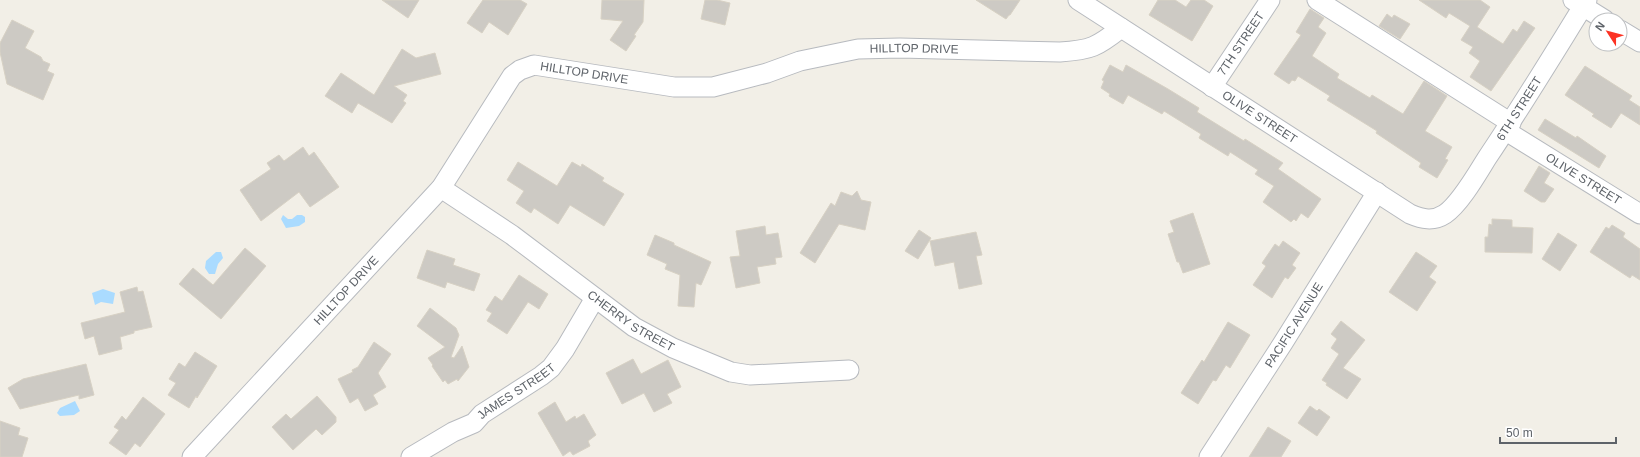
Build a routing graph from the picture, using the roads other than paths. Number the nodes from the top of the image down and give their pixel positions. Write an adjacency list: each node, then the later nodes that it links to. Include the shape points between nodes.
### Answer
1 (1078, 0): 6 (street, OLIVE STREET)
2 (1270, 0): 9 (street, 7TH STREET)
3 (1317, 0): 10 (street, OLIVE STREET)
4 (1581, 2): 5 (street); 10 (street, 6TH STREET)
5 (1594, 12)
6 (1122, 28): 9 (street, OLIVE STREET); 11 (street, HILLTOP DRIVE, via 1103,43 1084,51 908,48 858,50 800,61 767,73 713,87 674,88 534,66 520,70 512,76)
7 (1628, 35): 8 (street)
8 (1640, 42)
9 (1212, 87): 12 (street, OLIVE STREET)
10 (1508, 127): 13 (street, 6TH STREET, via 1463,194); 14 (street, OLIVE STREET)
11 (441, 188): 15 (street, CHERRY STREET, via 512,234); 17 (street, HILLTOP DRIVE)
12 (1377, 192): 13 (street, OLIVE STREET, via 1422,219); 19 (street, PACIFIC AVENUE)
13 (1445, 214)
14 (1640, 214)
15 (595, 298): 16 (street, CHERRY STREET, via 634,327 673,348 731,372 756,375); 18 (street, JAMES STREET, via 551,368 482,414 474,423 453,432)
16 (849, 370)
17 (192, 457)
18 (411, 457)
19 (1209, 457)

